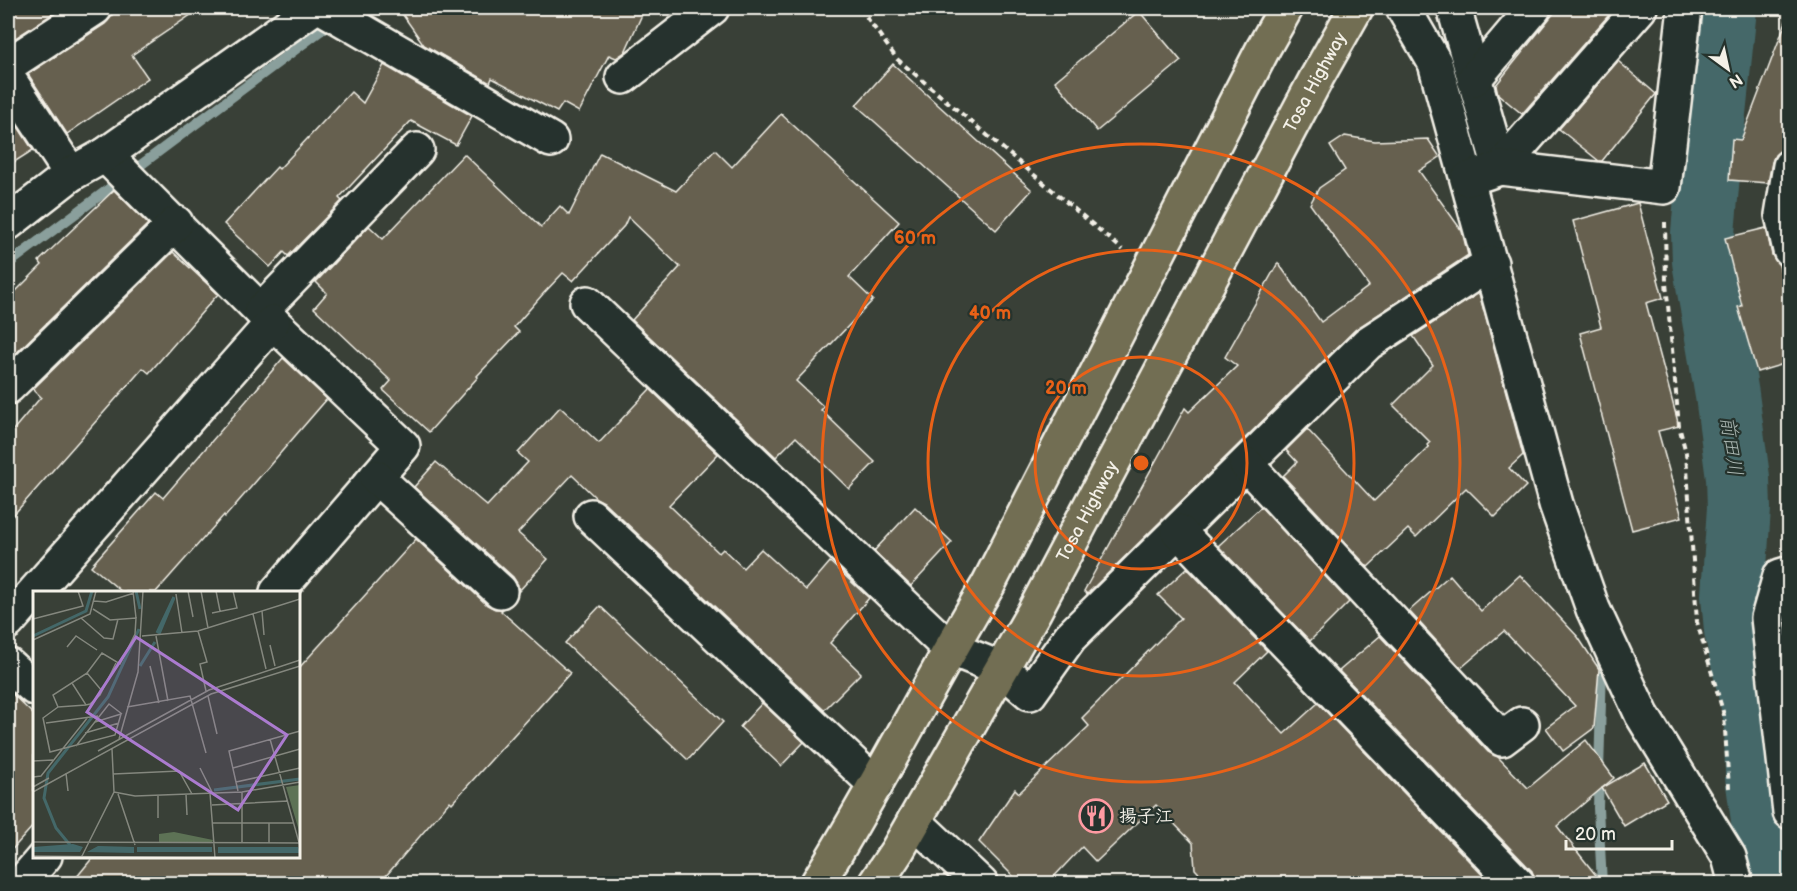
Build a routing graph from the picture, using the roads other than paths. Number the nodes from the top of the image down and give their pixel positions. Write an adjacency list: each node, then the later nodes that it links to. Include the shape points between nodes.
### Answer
1 (95, 8): 11 (street)
2 (712, 8): 12 (street)
3 (1286, 8): 39 (highway, via 988,585)
4 (1356, 8): 41 (highway, Tosa Highway)
5 (1403, 8): 21 (street, via 1435,63)
6 (1454, 8): 14 (street)
7 (1534, 8): 14 (street)
8 (1640, 8): 19 (street)
9 (328, 12): 15 (street); 17 (street)
10 (1693, 12): 19 (street, via 1664,187)
11 (8, 65)
12 (623, 77)
13 (8, 78): 20 (street)
14 (1474, 79): 19 (street)
15 (551, 140)
16 (417, 150): 27 (street)
17 (110, 160): 20 (street); 23 (street)
18 (1790, 166): 24 (street, via 1782,215)
19 (1500, 168): 21 (street)
20 (71, 174): 22 (street)
21 (1468, 179): 25 (street)
22 (8, 224)
23 (176, 224): 27 (street); 28 (street)
24 (1790, 250)
25 (1491, 263): 29 (street, via 1368,344); 53 (street, via 1556,504 1593,609 1642,715 1729,857)
26 (587, 303): 39 (street)
27 (267, 316): 30 (street, via 403,446); 34 (street)
28 (8, 387)
29 (1246, 464): 32 (street); 43 (street, via 1503,739)
30 (376, 477): 35 (street); 36 (street)
31 (591, 516): 44 (street)
32 (1178, 531): 41 (street, via 1070,637 1030,693); 52 (street)
33 (1790, 573): 45 (street, via 1780,576 1768,618)
34 (34, 591)
35 (278, 591)
36 (500, 591)
37 (33, 592): 38 (street)
38 (8, 622)
39 (950, 648): 41 (street); 44 (highway)
40 (8, 665): 42 (street)
41 (1002, 669): 46 (highway, Tosa Highway)
42 (33, 687)
43 (1521, 724)
44 (876, 785): 49 (highway)
45 (1790, 812)
46 (914, 821): 50 (highway, Tosa Highway); 51 (street)
47 (43, 858): 48 (street)
48 (21, 884)
49 (817, 884)
50 (875, 884)
51 (981, 884)
52 (1518, 884)
53 (1736, 884)

